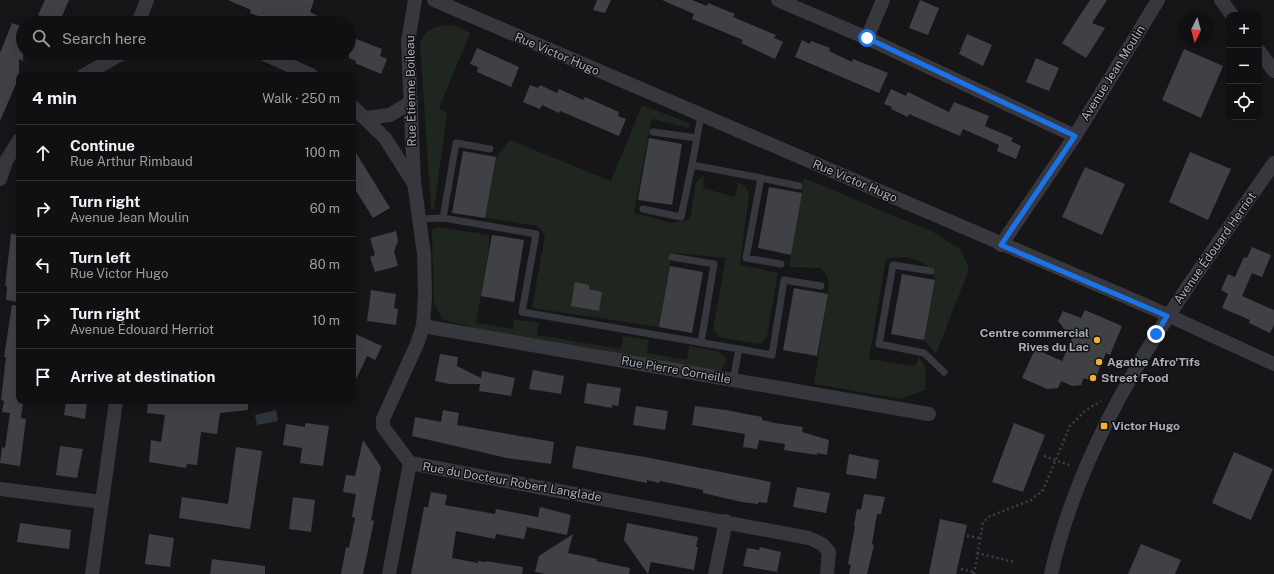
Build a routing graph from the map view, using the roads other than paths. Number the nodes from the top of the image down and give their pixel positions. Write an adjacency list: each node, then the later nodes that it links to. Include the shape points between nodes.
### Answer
1 (147, 0): 9 (street)
2 (415, 0): 17 (street, Rue Étienne Boileau, via 408,42)
3 (434, 0): 19 (street, Rue Victor Hugo)
4 (778, 0): 10 (street)
5 (883, 0): 10 (street)
6 (1158, 0): 22 (street, Avenue Jean Moulin)
7 (1221, 0): 8 (street)
8 (1230, 12)
9 (141, 16)
10 (867, 38): 22 (street)
11 (1262, 55): 14 (street)
12 (111, 60): 15 (street)
13 (278, 60): 16 (street)
14 (1274, 71)
15 (89, 72)
16 (304, 72)
17 (411, 102): 20 (street, via 390,115); 30 (street, Rue Étienne Boileau)
18 (356, 110): 20 (street, Rue Étienne Boileau)
19 (701, 115): 23 (lane); 35 (street, Rue Victor Hugo)
20 (365, 118): 30 (street, Rue Étienne Boileau, via 385,138)
21 (653, 132): 23 (lane)
22 (1075, 136): 35 (street, Avenue Jean Moulin)
23 (697, 138): 27 (lane)
24 (16, 145): 29 (street, via 6,161)
25 (490, 149): 33 (lane, via 456,143)
26 (1274, 163): 40 (street, Avenue Édouard Herriot)
27 (692, 165): 28 (lane); 32 (lane, via 681,217)
28 (762, 178): 31 (lane); 37 (lane, via 746,258)
29 (0, 179)
30 (414, 182): 34 (street, Rue Étienne Boileau)
31 (799, 186)
32 (643, 209)
33 (443, 218): 34 (lane); 42 (lane, via 536,234 522,312)
34 (419, 219): 41 (street, Rue Étienne Boileau, via 424,254)
35 (1001, 245): 40 (street, Rue Victor Hugo)
36 (672, 257): 42 (lane, via 714,264)
37 (781, 264)
38 (931, 272): 45 (lane, via 893,265 879,344 924,353)
39 (821, 286): 43 (lane, via 784,280 772,355)
40 (1167, 316): 44 (street, Rue Victor Hugo); 57 (street, Avenue Édouard Herriot, via 1104,426 1069,516)
41 (422, 326): 46 (street, Rue Pierre Corneille); 49 (street, Rue Étienne Boileau, via 417,344 383,419 383,427)
42 (701, 343): 43 (lane)
43 (739, 349): 46 (lane)
44 (1274, 364)
45 (944, 372)
46 (734, 380): 48 (street, Rue Pierre Corneille)
47 (116, 404): 51 (street)
48 (929, 414)
49 (410, 463): 52 (street, Rue du Docteur Robert Langlade); 54 (street, Rue du Docteur Robert Langlade)
50 (0, 489): 51 (street)
51 (102, 502): 53 (street)
52 (726, 521): 55 (street); 56 (street, Rue du Docteur Robert Langlade, via 809,538 822,544 829,552)
53 (92, 574)
54 (389, 574)
55 (715, 574)
56 (827, 574)
57 (1051, 574)

